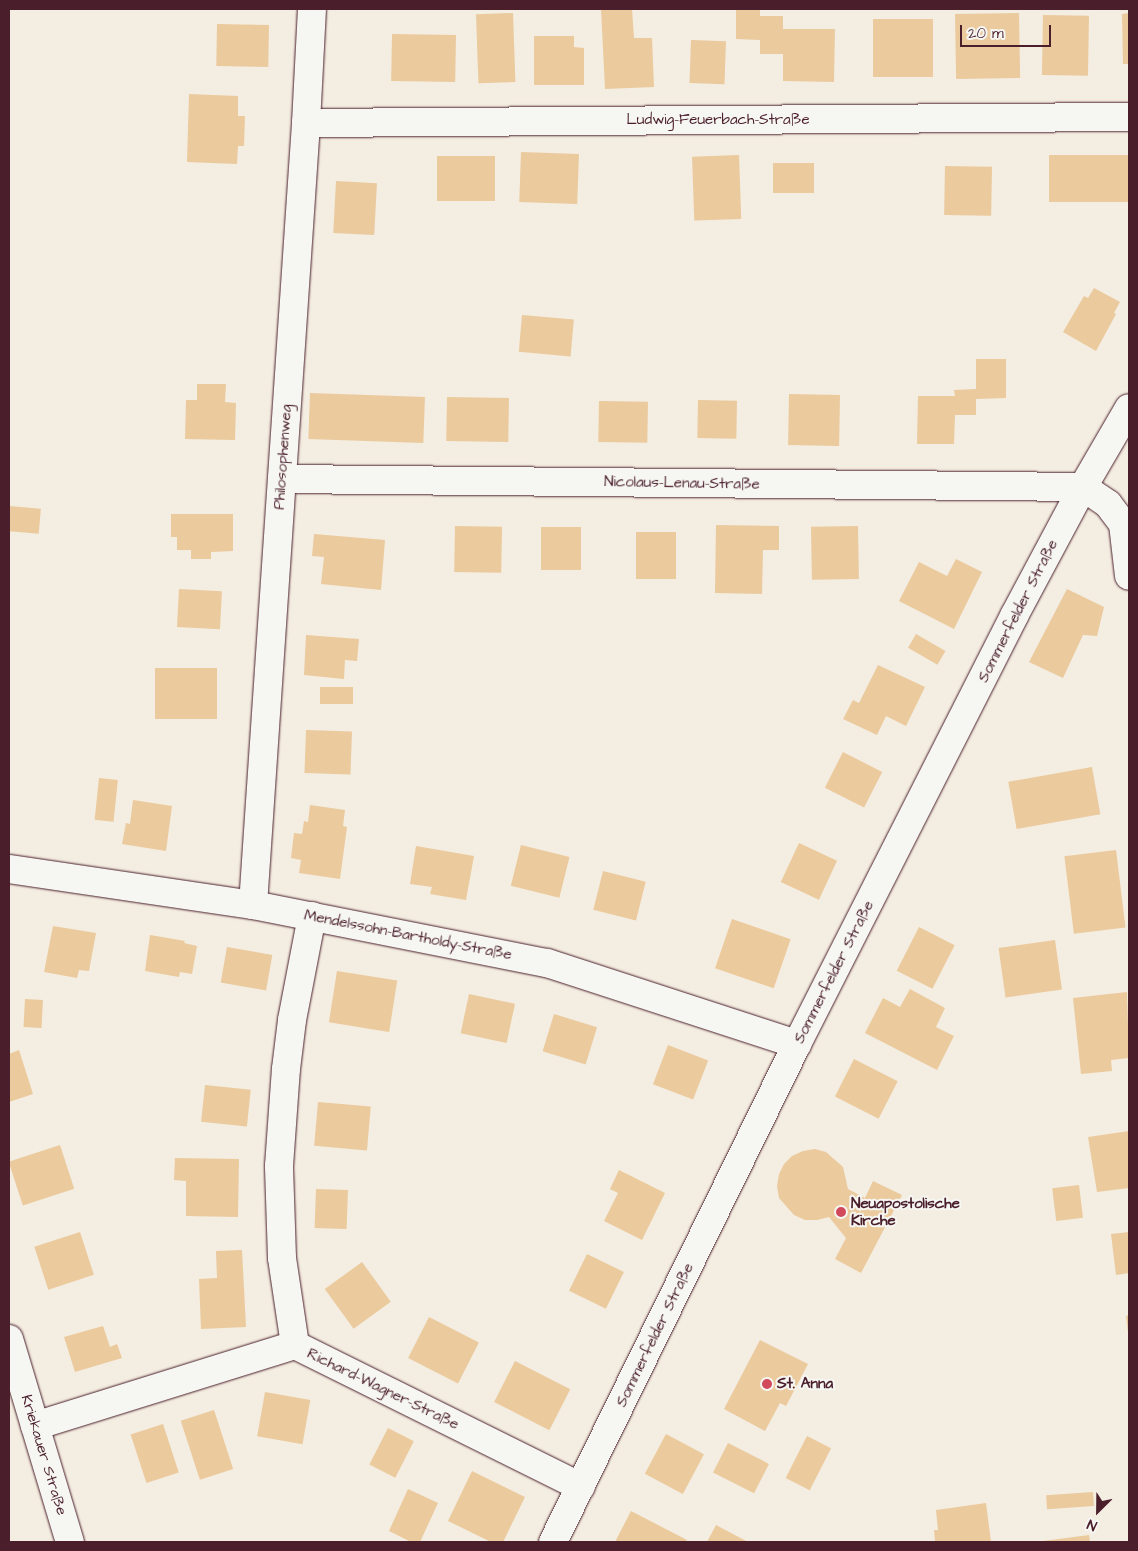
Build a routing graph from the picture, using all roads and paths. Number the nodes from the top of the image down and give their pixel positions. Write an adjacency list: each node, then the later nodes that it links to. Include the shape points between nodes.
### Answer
1 (312, 9): 3 (street, Philosophenweg)
2 (1129, 118): 3 (street, Ludwig-Feuerbach-Straße)
3 (306, 123): 5 (street, Philosophenweg)
4 (1129, 408): 6 (street, Sommerfelder Straße)
5 (282, 479): 6 (street, Nicolaus-Lenau-Straße); 9 (street, Philosophenweg)
6 (1083, 487): 7 (street, via 1108,504 1123,524); 11 (street, Sommerfelder Straße)
7 (1129, 576)
8 (9, 869): 9 (street, Mendelssohn-Bartholdy-Straße)
9 (253, 906): 10 (street, Mendelssohn-Bartholdy-Straße)
10 (312, 916): 11 (street, Mendelssohn-Bartholdy-Straße, via 547,963); 13 (street, via 292,1020 279,1166 282,1258)
11 (797, 1044): 15 (street, Sommerfelder Straße)
12 (9, 1339): 14 (street, Kriekauer Straße)
13 (294, 1345): 14 (street, Richard-Wagner-Straße); 15 (street, Richard-Wagner-Straße)
14 (35, 1426): 16 (street, Kriekauer Straße)
15 (581, 1487): 17 (street, Sommerfelder Straße)
16 (70, 1542)
17 (554, 1542)

